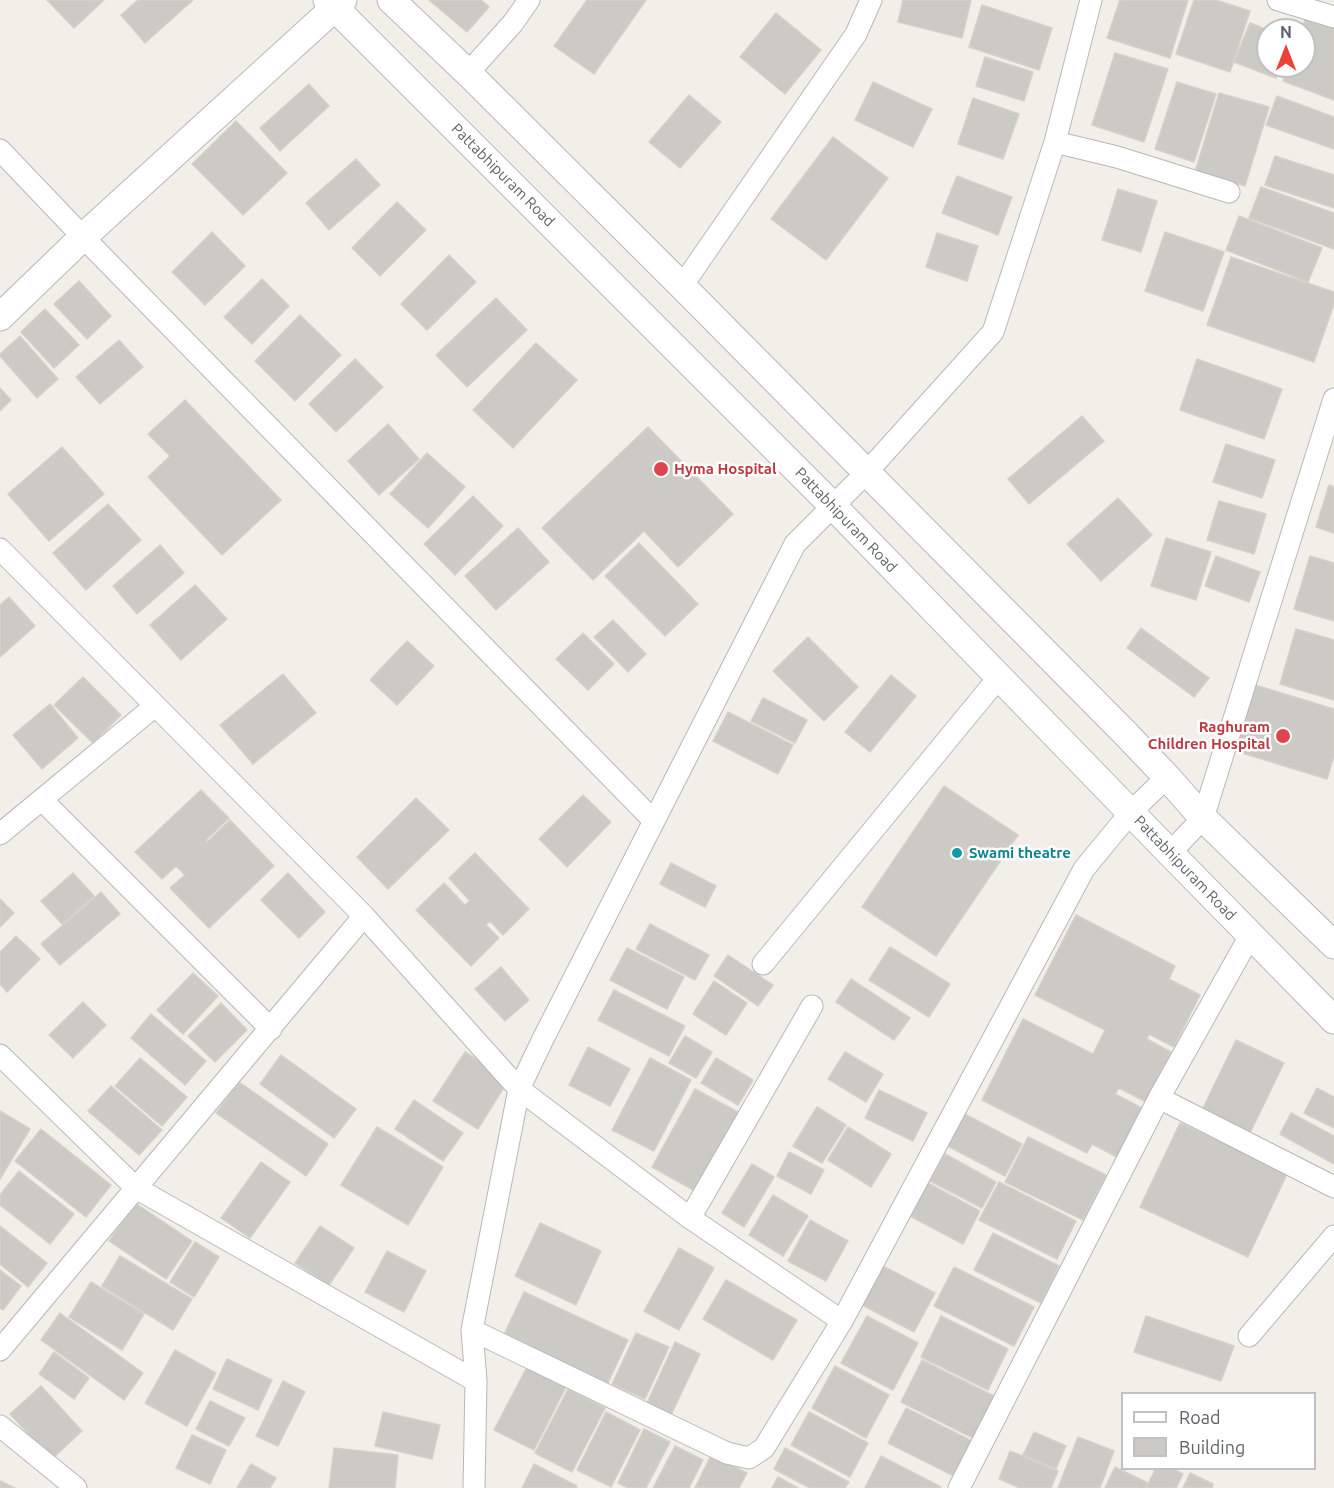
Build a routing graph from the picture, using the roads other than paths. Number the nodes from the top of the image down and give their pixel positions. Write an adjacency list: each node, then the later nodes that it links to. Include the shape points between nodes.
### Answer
1 (391, 0): 8 (street)
2 (529, 0): 8 (street)
3 (871, 0): 13 (street, via 856,34)
4 (1091, 0): 9 (street)
5 (1278, 0): 7 (street)
6 (335, 3): 12 (street); 17 (street, Pattabhipuram Road)
7 (1334, 17)
8 (468, 73): 13 (street)
9 (1055, 142): 11 (street); 16 (street, via 993,332)
10 (0, 150): 12 (street)
11 (1230, 192)
12 (83, 237): 14 (street); 25 (street)
13 (682, 286): 16 (street)
14 (0, 317)
15 (1334, 399): 24 (street)
16 (866, 473): 17 (street); 21 (street)
17 (833, 506): 19 (street, Pattabhipuram Road); 25 (street, via 795,544)
18 (0, 549): 20 (street)
19 (999, 677): 23 (street, Pattabhipuram Road); 31 (street)
20 (155, 706): 22 (street); 28 (street)
21 (1167, 777): 23 (street); 24 (street)
22 (42, 800): 26 (street); 34 (street)
23 (1131, 812): 27 (street, Pattabhipuram Road); 42 (street, via 1084,869)
24 (1203, 818): 27 (street); 30 (street)
25 (654, 821): 36 (street)
26 (0, 834)
27 (1170, 853): 29 (street, Pattabhipuram Road)
28 (364, 916): 34 (street); 36 (street)
29 (1251, 934): 33 (street, Pattabhipuram Road); 37 (street)
30 (1334, 945)
31 (762, 964)
32 (812, 1006): 40 (street)
33 (1334, 1020)
34 (271, 1029): 39 (street)
35 (0, 1055): 39 (street)
36 (519, 1089): 40 (street); 43 (street)
37 (1159, 1098): 38 (street); 50 (street)
38 (1334, 1187)
39 (136, 1188): 45 (street); 46 (street)
40 (690, 1218): 42 (street)
41 (1334, 1236): 44 (street)
42 (842, 1321): 43 (street, via 764,1448 749,1458 727,1454)
43 (472, 1329): 46 (street)
44 (1249, 1336)
45 (0, 1350)
46 (476, 1381): 49 (street)
47 (0, 1426): 48 (street)
48 (76, 1488)
49 (474, 1488)
50 (960, 1488)

